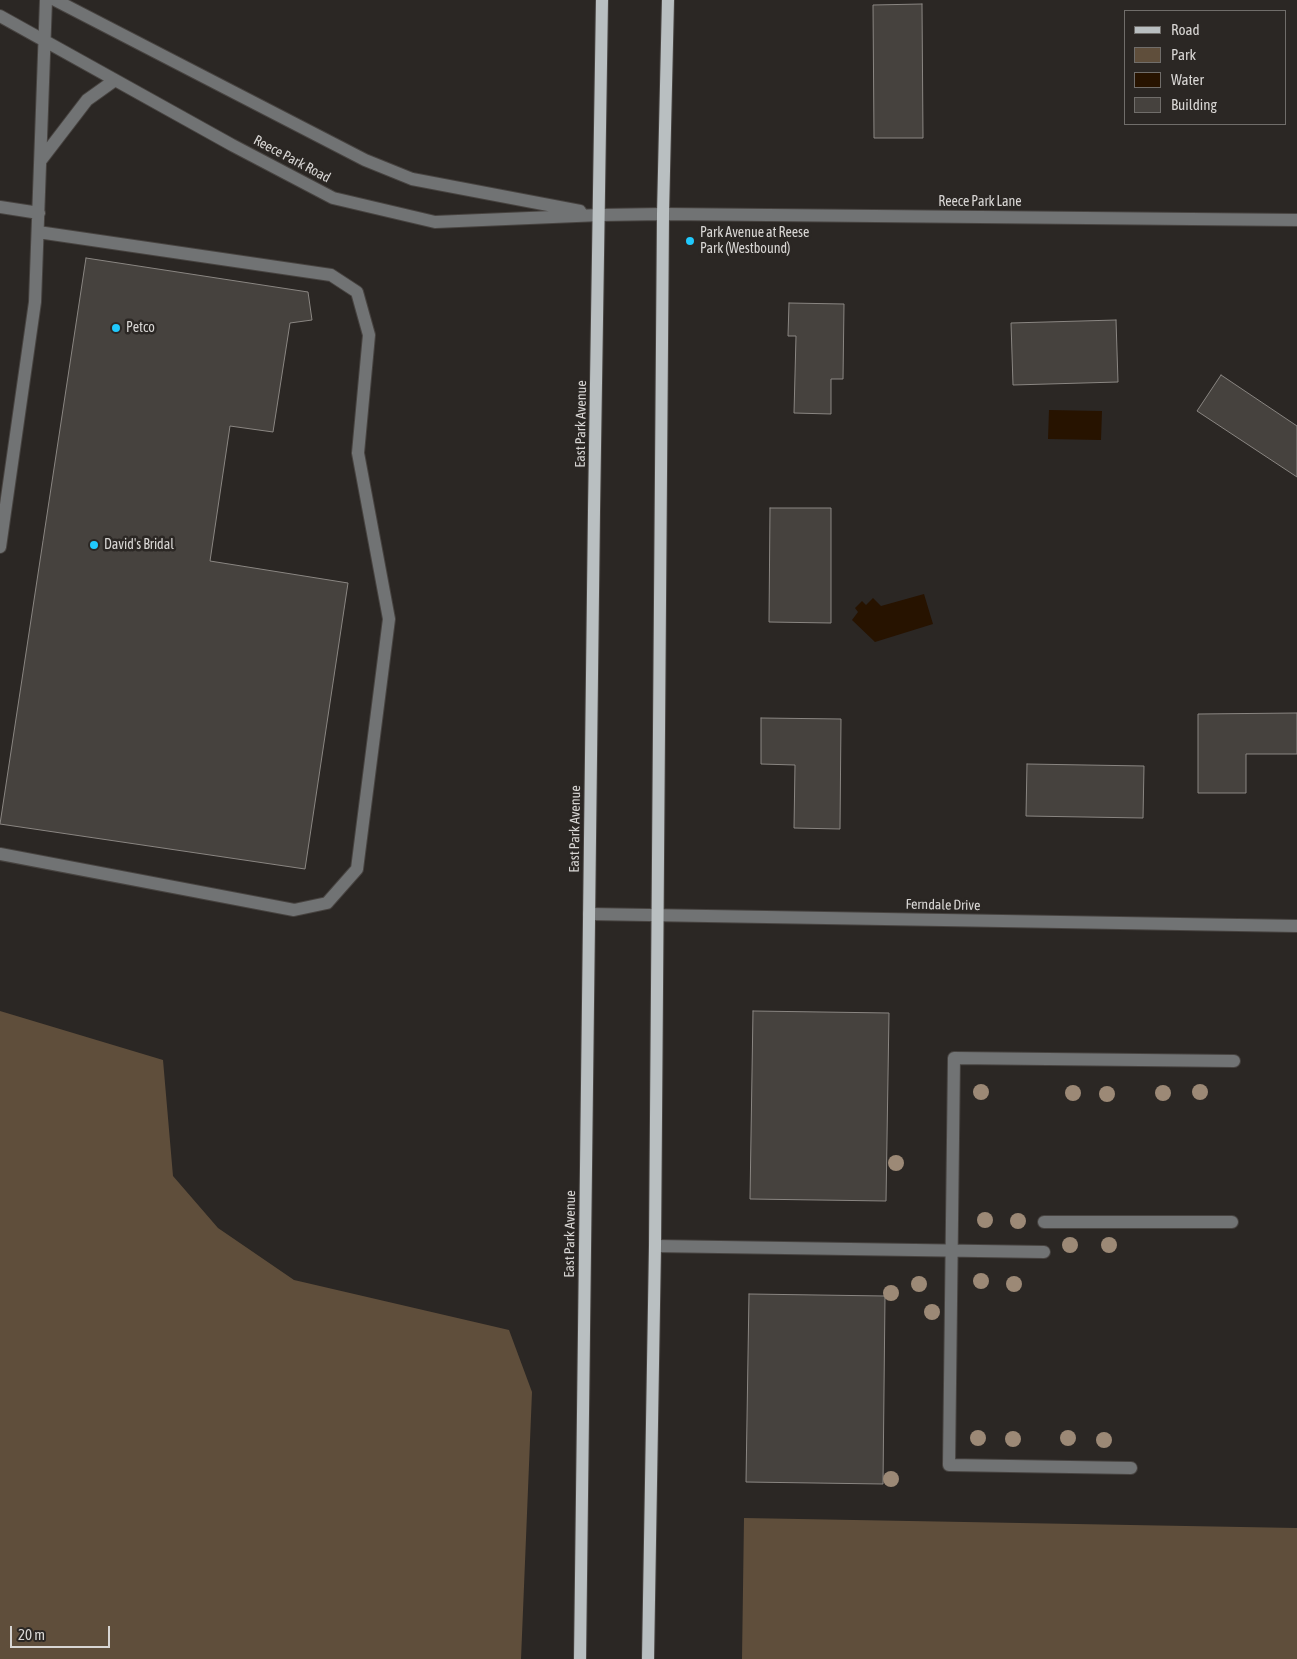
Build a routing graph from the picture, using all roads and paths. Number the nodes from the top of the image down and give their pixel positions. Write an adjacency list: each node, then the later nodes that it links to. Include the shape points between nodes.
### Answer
1 (46, 0): 6 (street)
2 (55, 0): 12 (street, Reece Park Road, via 365,160 412,178)
3 (602, 0): 12 (main road, East Park Avenue)
4 (668, 0): 11 (main road)
5 (0, 16): 6 (street, Reece Park Road)
6 (45, 41): 7 (street, Reece Park Road); 8 (street)
7 (115, 80): 8 (street, via 87,100); 12 (street, Reece Park Road, via 333,198 434,222)
8 (41, 160): 10 (street)
9 (0, 207): 10 (street)
10 (38, 213): 14 (street)
11 (663, 214): 12 (street, Reece Park Road); 13 (street, Reece Park Lane); 18 (main road)
12 (600, 215): 17 (main road, East Park Avenue)
13 (1297, 220)
14 (38, 232): 15 (street, via 35,302); 16 (street, via 331,274 357,292 369,335 358,453 388,619 357,869 327,903 294,910)
15 (0, 547)
16 (0, 854)
17 (589, 914): 18 (street, Ferndale Drive); 27 (main road, East Park Avenue)
18 (658, 915): 19 (street, Ferndale Drive); 23 (main road)
19 (1297, 926)
20 (1234, 1061): 24 (street, via 954,1058)
21 (1044, 1222): 22 (street)
22 (1232, 1222)
23 (655, 1246): 24 (street); 28 (main road)
24 (952, 1251): 25 (street); 26 (street, via 949,1466)
25 (1044, 1252)
26 (1131, 1468)
27 (580, 1659)
28 (648, 1659)

